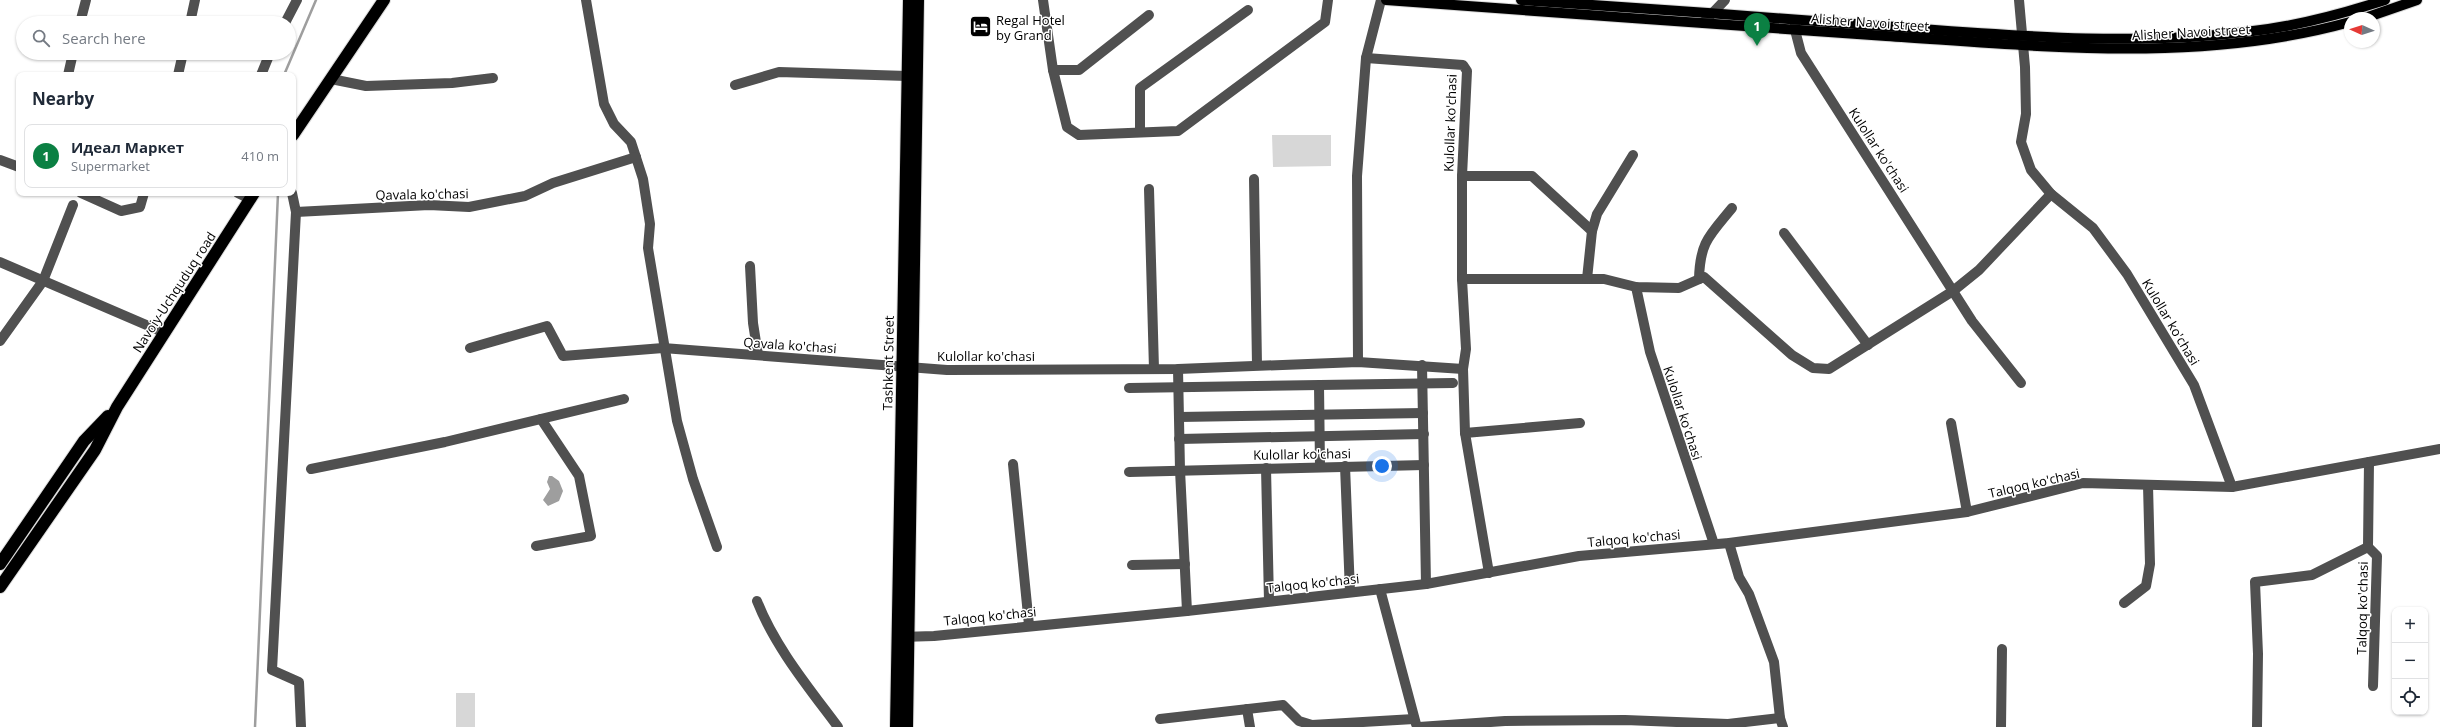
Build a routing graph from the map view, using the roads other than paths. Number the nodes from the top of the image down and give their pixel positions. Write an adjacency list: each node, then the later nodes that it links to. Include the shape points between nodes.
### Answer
1 (86, 0): 22 (street)
2 (195, 0): 23 (street)
3 (297, 0): 24 (street)
4 (384, 0): 41 (highway)
5 (586, 0): 46 (street, via 604,104 614,124 631,142)
6 (909, 0): 39 (highway, Tashkent Street)
7 (918, 0): 80 (highway, Tashkent Street)
8 (1043, 0): 35 (street)
9 (1328, 0): 44 (street, via 1325,22 1178,131)
10 (1381, 0): 31 (street)
11 (1386, 0): 17 (main road, Alisher Navoi street)
12 (1521, 0): 17 (main road, Alisher Navoi street)
13 (1725, 0): 20 (street)
14 (2019, 0): 30 (street, Kulollar ko'chasi)
15 (2385, 0): 28 (main road, Alisher Navoi street, via 2350,11)
16 (2417, 0): 19 (main road)
17 (1648, 9): 20 (main road, Alisher Navoi street); 25 (main road, Alisher Navoi street)
18 (1248, 10): 44 (street, via 1140,88)
19 (2380, 13)
20 (1711, 14): 25 (street); 27 (main road, Alisher Navoi street)
21 (1149, 15): 35 (street, via 1079,70)
22 (82, 16)
23 (192, 16)
24 (289, 16)
25 (1702, 23): 27 (main road, Alisher Navoi street)
26 (2344, 24): 29 (main road, Alisher Navoi street, via 2315,32)
27 (1795, 25): 30 (main road, Alisher Navoi street); 69 (street, Kulollar ko'chasi, via 1801,53)
28 (2276, 27): 29 (main road); 30 (main road, Alisher Navoi street, via 2141,40)
29 (2277, 38): 30 (main road, Alisher Navoi street, via 2142,50)
30 (2022, 40): 52 (street, Kulollar ko'chasi, via 2026,114 2021,142 2031,170)
31 (1366, 58): 49 (street, Kulollar ko'chasi, via 1463,65 1467,71); 76 (street, via 1357,176)
32 (71, 60): 36 (street)
33 (181, 60): 37 (street)
34 (267, 60): 38 (street)
35 (1053, 70): 44 (street, via 1067,127 1079,135)
36 (69, 72)
37 (179, 72)
38 (262, 72)
39 (907, 76): 42 (street, via 779,72); 78 (highway, Tashkent Street)
40 (493, 78): 41 (street, via 452,83 366,86)
41 (331, 79): 43 (highway)
42 (735, 85)
43 (296, 131)
44 (1140, 132)
45 (1633, 155): 60 (street, via 1597,214)
46 (636, 157): 59 (street, Qavala ko'chasi, via 553,183 525,196 469,207 429,205); 74 (street, via 647,201 650,224 648,248)
47 (0, 160): 48 (street)
48 (16, 166)
49 (1462, 176): 60 (street, via 1532,176); 64 (street, Kulollar ko'chasi)
50 (1254, 179): 77 (street)
51 (1149, 189): 81 (street)
52 (2051, 194): 69 (street, via 1978,270); 113 (street, Kulollar ko'chasi, via 2093,228 2127,274 2194,385)
53 (88, 196): 54 (street, via 121,211 140,207)
54 (143, 196)
55 (252, 196): 70 (highway, Navoiy-Uchquduq road)
56 (293, 196): 59 (street)
57 (73, 205): 67 (street)
58 (1732, 208): 66 (street, via 1704,241 1699,258)
59 (296, 212): 140 (street, via 272,670 299,682)
60 (1592, 231): 65 (street)
61 (1784, 233): 72 (street)
62 (0, 262): 67 (street)
63 (750, 266): 75 (street, via 753,322)
64 (1462, 279): 65 (street); 83 (street, Kulollar ko'chasi, via 1466,349)
65 (1587, 279): 68 (street, via 1604,279)
66 (1699, 279): 68 (street, via 1679,288); 72 (street, via 1704,277 1792,355 1813,368 1829,369)
67 (43, 281): 70 (street); 71 (street)
68 (1636, 287): 116 (street, Kulollar ko'chasi, via 1650,352)
69 (1953, 291): 72 (street); 86 (street, Kulollar ko'chasi, via 1972,321)
70 (164, 333): 91 (highway, Navoiy-Uchquduq road)
71 (0, 341)
72 (1868, 345)
73 (470, 348): 74 (street, Qavala ko'chasi, via 547,326 563,356)
74 (663, 348): 75 (street, Qavala ko'chasi); 118 (street, via 677,422 693,479)
75 (758, 355): 78 (street, Qavala ko'chasi)
76 (1358, 362): 77 (street, Kulollar ko'chasi); 79 (street, Kulollar ko'chasi)
77 (1257, 365): 82 (street, Kulollar ko'chasi)
78 (902, 366): 80 (street, Qavala ko'chasi); 133 (highway, Tashkent Street)
79 (1422, 366): 83 (street, Kulollar ko'chasi); 84 (street)
80 (914, 367): 81 (street, Kulollar ko'chasi, via 947,370); 133 (highway, Tashkent Street)
81 (1154, 369): 82 (street, Kulollar ko'chasi)
82 (1178, 369): 88 (street)
83 (1463, 369): 98 (street, Kulollar ko'chasi)
84 (1423, 383): 85 (street); 87 (street); 92 (street)
85 (1453, 383)
86 (2020, 383)
87 (1319, 385): 88 (street); 93 (street)
88 (1178, 387): 89 (street); 94 (street)
89 (1129, 388)
90 (624, 399): 95 (street)
91 (117, 406): 120 (highway, Navoiy-Uchquduq road, via 84,441); 125 (highway, Navoiy-Uchquduq road, via 95,450)
92 (1423, 414): 93 (street); 99 (street)
93 (1320, 415): 94 (street); 100 (street)
94 (1179, 417): 101 (street)
95 (541, 420): 109 (street); 117 (street, via 578,476 591,536)
96 (1580, 423): 98 (street)
97 (1951, 423): 114 (street)
98 (1465, 433): 123 (street, Kulollar ko'chasi)
99 (1424, 434): 100 (street); 105 (street)
100 (1320, 436): 101 (street); 107 (street)
101 (1179, 439): 110 (street)
102 (2440, 449): 103 (street, Talqoq ko'chasi)
103 (2369, 462): 113 (street, Talqoq ko'chasi); 119 (street, Talqoq ko'chasi)
104 (1013, 464): 132 (street)
105 (1424, 465): 106 (street, Kulollar ko'chasi); 124 (street)
106 (1345, 466): 107 (street, Kulollar ko'chasi); 127 (street)
107 (1320, 467): 108 (street, Kulollar ko'chasi)
108 (1266, 468): 110 (street, Kulollar ko'chasi); 129 (street)
109 (311, 469)
110 (1180, 470): 111 (street, Kulollar ko'chasi); 121 (street)
111 (1129, 472)
112 (2148, 485): 113 (street, Talqoq ko'chasi); 114 (street, Talqoq ko'chasi, via 2084,483); 130 (street, via 2149,572 2146,586)
113 (2232, 487)
114 (1967, 512): 115 (street, Talqoq ko'chasi)
115 (1729, 543): 116 (street, Talqoq ko'chasi); 138 (street, via 1739,577 1749,594 1774,662)
116 (1714, 544): 123 (street, Talqoq ko'chasi, via 1578,556)
117 (536, 546)
118 (717, 547)
119 (2368, 547): 135 (street, Talqoq ko'chasi, via 2376,556); 146 (street, via 2312,575 2255,582 2258,654)
120 (0, 564)
121 (1185, 564): 122 (street); 131 (street)
122 (1132, 565)
123 (1490, 573): 124 (street, Talqoq ko'chasi)
124 (1426, 584): 126 (street, Talqoq ko'chasi)
125 (0, 587)
126 (1380, 589): 127 (street, Talqoq ko'chasi); 139 (street)
127 (1350, 592): 129 (street, Talqoq ko'chasi)
128 (757, 601): 141 (street, via 762,614 799,674)
129 (1270, 601): 131 (street, Talqoq ko'chasi)
130 (2124, 603)
131 (1187, 611): 132 (street, Talqoq ko'chasi)
132 (1029, 625): 133 (street, Talqoq ko'chasi)
133 (903, 637): 142 (highway, Tashkent Street); 143 (highway, Tashkent Street)
134 (2002, 649): 145 (street)
135 (2373, 686)
136 (1247, 709): 137 (street); 139 (street, via 1282,705 1299,721 1312,726); 144 (street)
137 (1160, 719)
138 (1782, 722): 139 (street, via 1728,724 1616,720)
139 (1417, 724)
140 (301, 727)
141 (838, 727)
142 (896, 727)
143 (907, 727)
144 (1250, 727)
145 (2001, 727)
146 (2257, 727)

